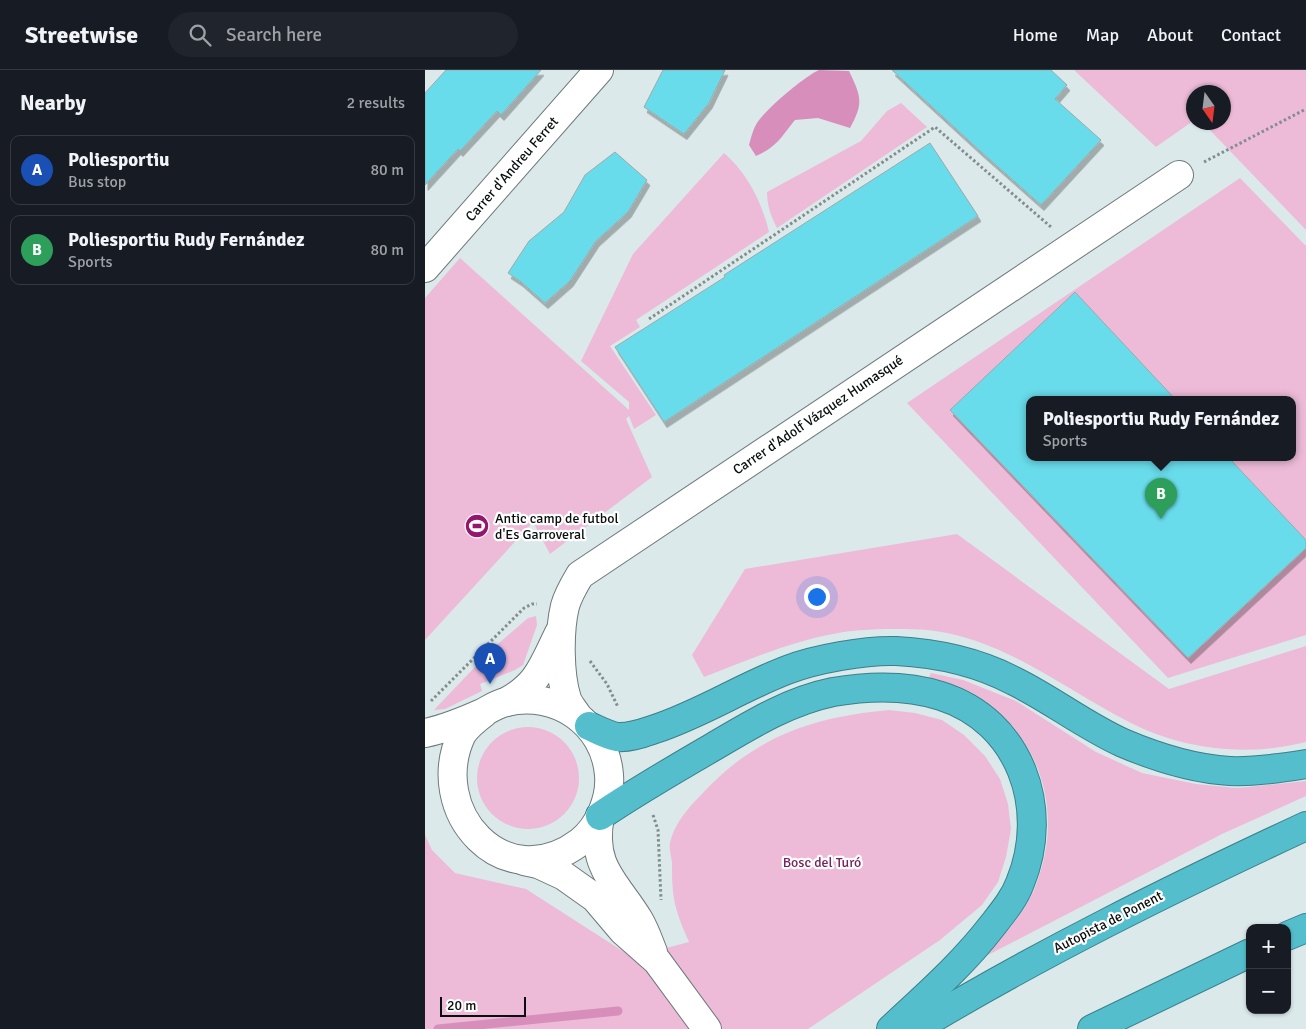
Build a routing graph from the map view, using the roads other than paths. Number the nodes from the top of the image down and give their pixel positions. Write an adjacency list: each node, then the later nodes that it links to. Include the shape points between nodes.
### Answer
1 (599, 70): 3 (street, Carrer d'Andreu Ferret)
2 (1179, 175): 4 (street, Carrer d'Adolf Vázquez Humasqué, via 580,575 565,606)
3 (425, 268)
4 (563, 625): 5 (street, via 537,677 521,694); 6 (street, Carrer d'Adolf Vázquez Humasqué, via 561,672 568,700)
5 (495, 707): 6 (street, via 530,699 547,701); 7 (street); 10 (street, via 463,732 449,762)
6 (583, 720): 8 (highway, via 602,733 631,736 668,725 787,670 842,656 894,651 933,655 993,672 1123,742 1181,763 1229,771); 11 (street, via 599,740 609,776 607,798)
7 (425, 733)
8 (1306, 764)
9 (430, 777): 10 (street)
10 (451, 802): 13 (street, via 471,838 495,854)
11 (600, 816): 13 (street, via 587,836 568,850 546,858); 17 (street, via 598,840 607,875 640,922); 19 (highway, via 644,786 768,715 811,698 856,689 923,691 958,702 983,718 1014,753 1031,800 1032,834 1021,882 1012,900 976,948)
12 (1306, 826): 20 (highway, Autopista de Ponent, via 1084,934)
13 (520, 860): 17 (street, via 549,869 585,890 623,931)
14 (1306, 928): 15 (highway)
15 (1291, 934)
16 (1246, 955): 21 (highway)
17 (657, 961): 18 (street)
18 (707, 1029)
19 (891, 1029)
20 (915, 1029)
21 (1092, 1029)

